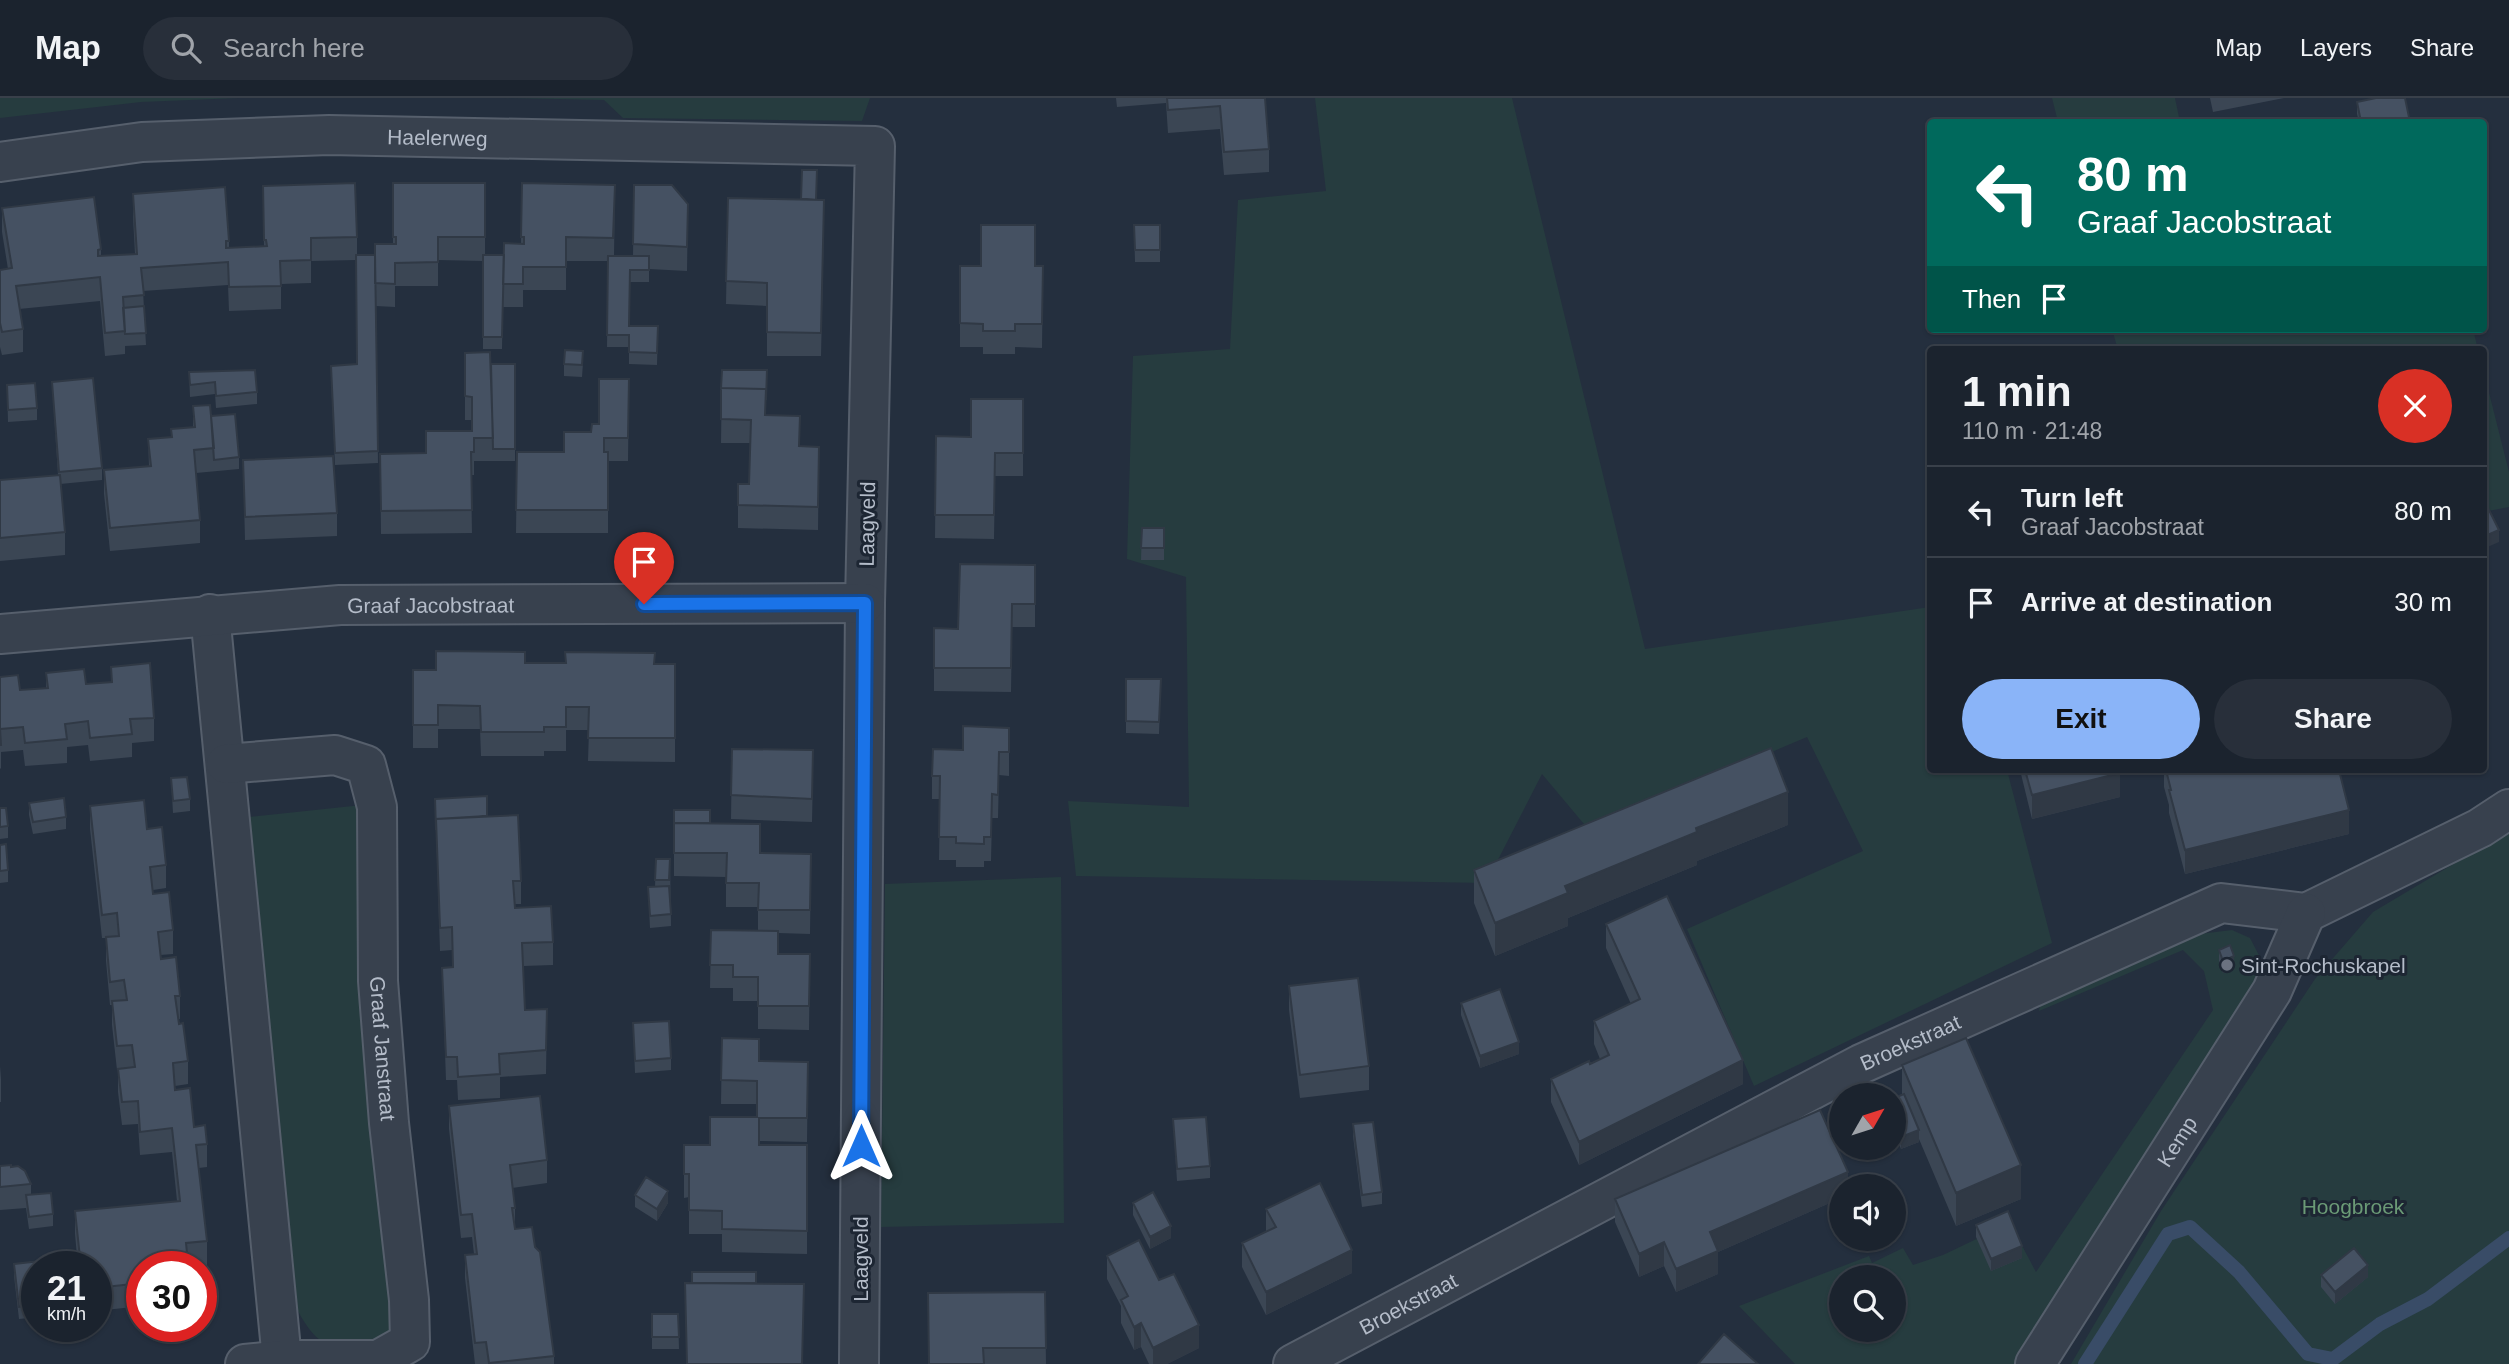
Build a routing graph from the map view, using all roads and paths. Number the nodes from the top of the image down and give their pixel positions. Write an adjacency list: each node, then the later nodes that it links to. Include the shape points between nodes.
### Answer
1 (875, 146): 2 (street, Haelerweg, via 329,135 142,142); 3 (street, Laagveld)
2 (0, 162)
3 (865, 603): 4 (street, Graaf Jacobstraat, via 340,605); 10 (street, Laagveld)
4 (210, 614): 5 (street, Graaf Jacobstraat); 6 (street, Graaf Janstraat)
5 (0, 634)
6 (226, 764): 9 (street, Graaf Janstraat); 9 (street, Graaf Janstraat, via 335,755 366,765 377,807 378,981 409,1300 410,1342 378,1360)
7 (2509, 809): 8 (street, via 2480,828)
8 (2306, 913): 11 (street, Broekstraat, via 2221,903 2208,908 1861,1064); 12 (street, Kemp, via 2272,991)
9 (264, 1362)
10 (859, 1364)
11 (1293, 1364)
12 (2035, 1364)

